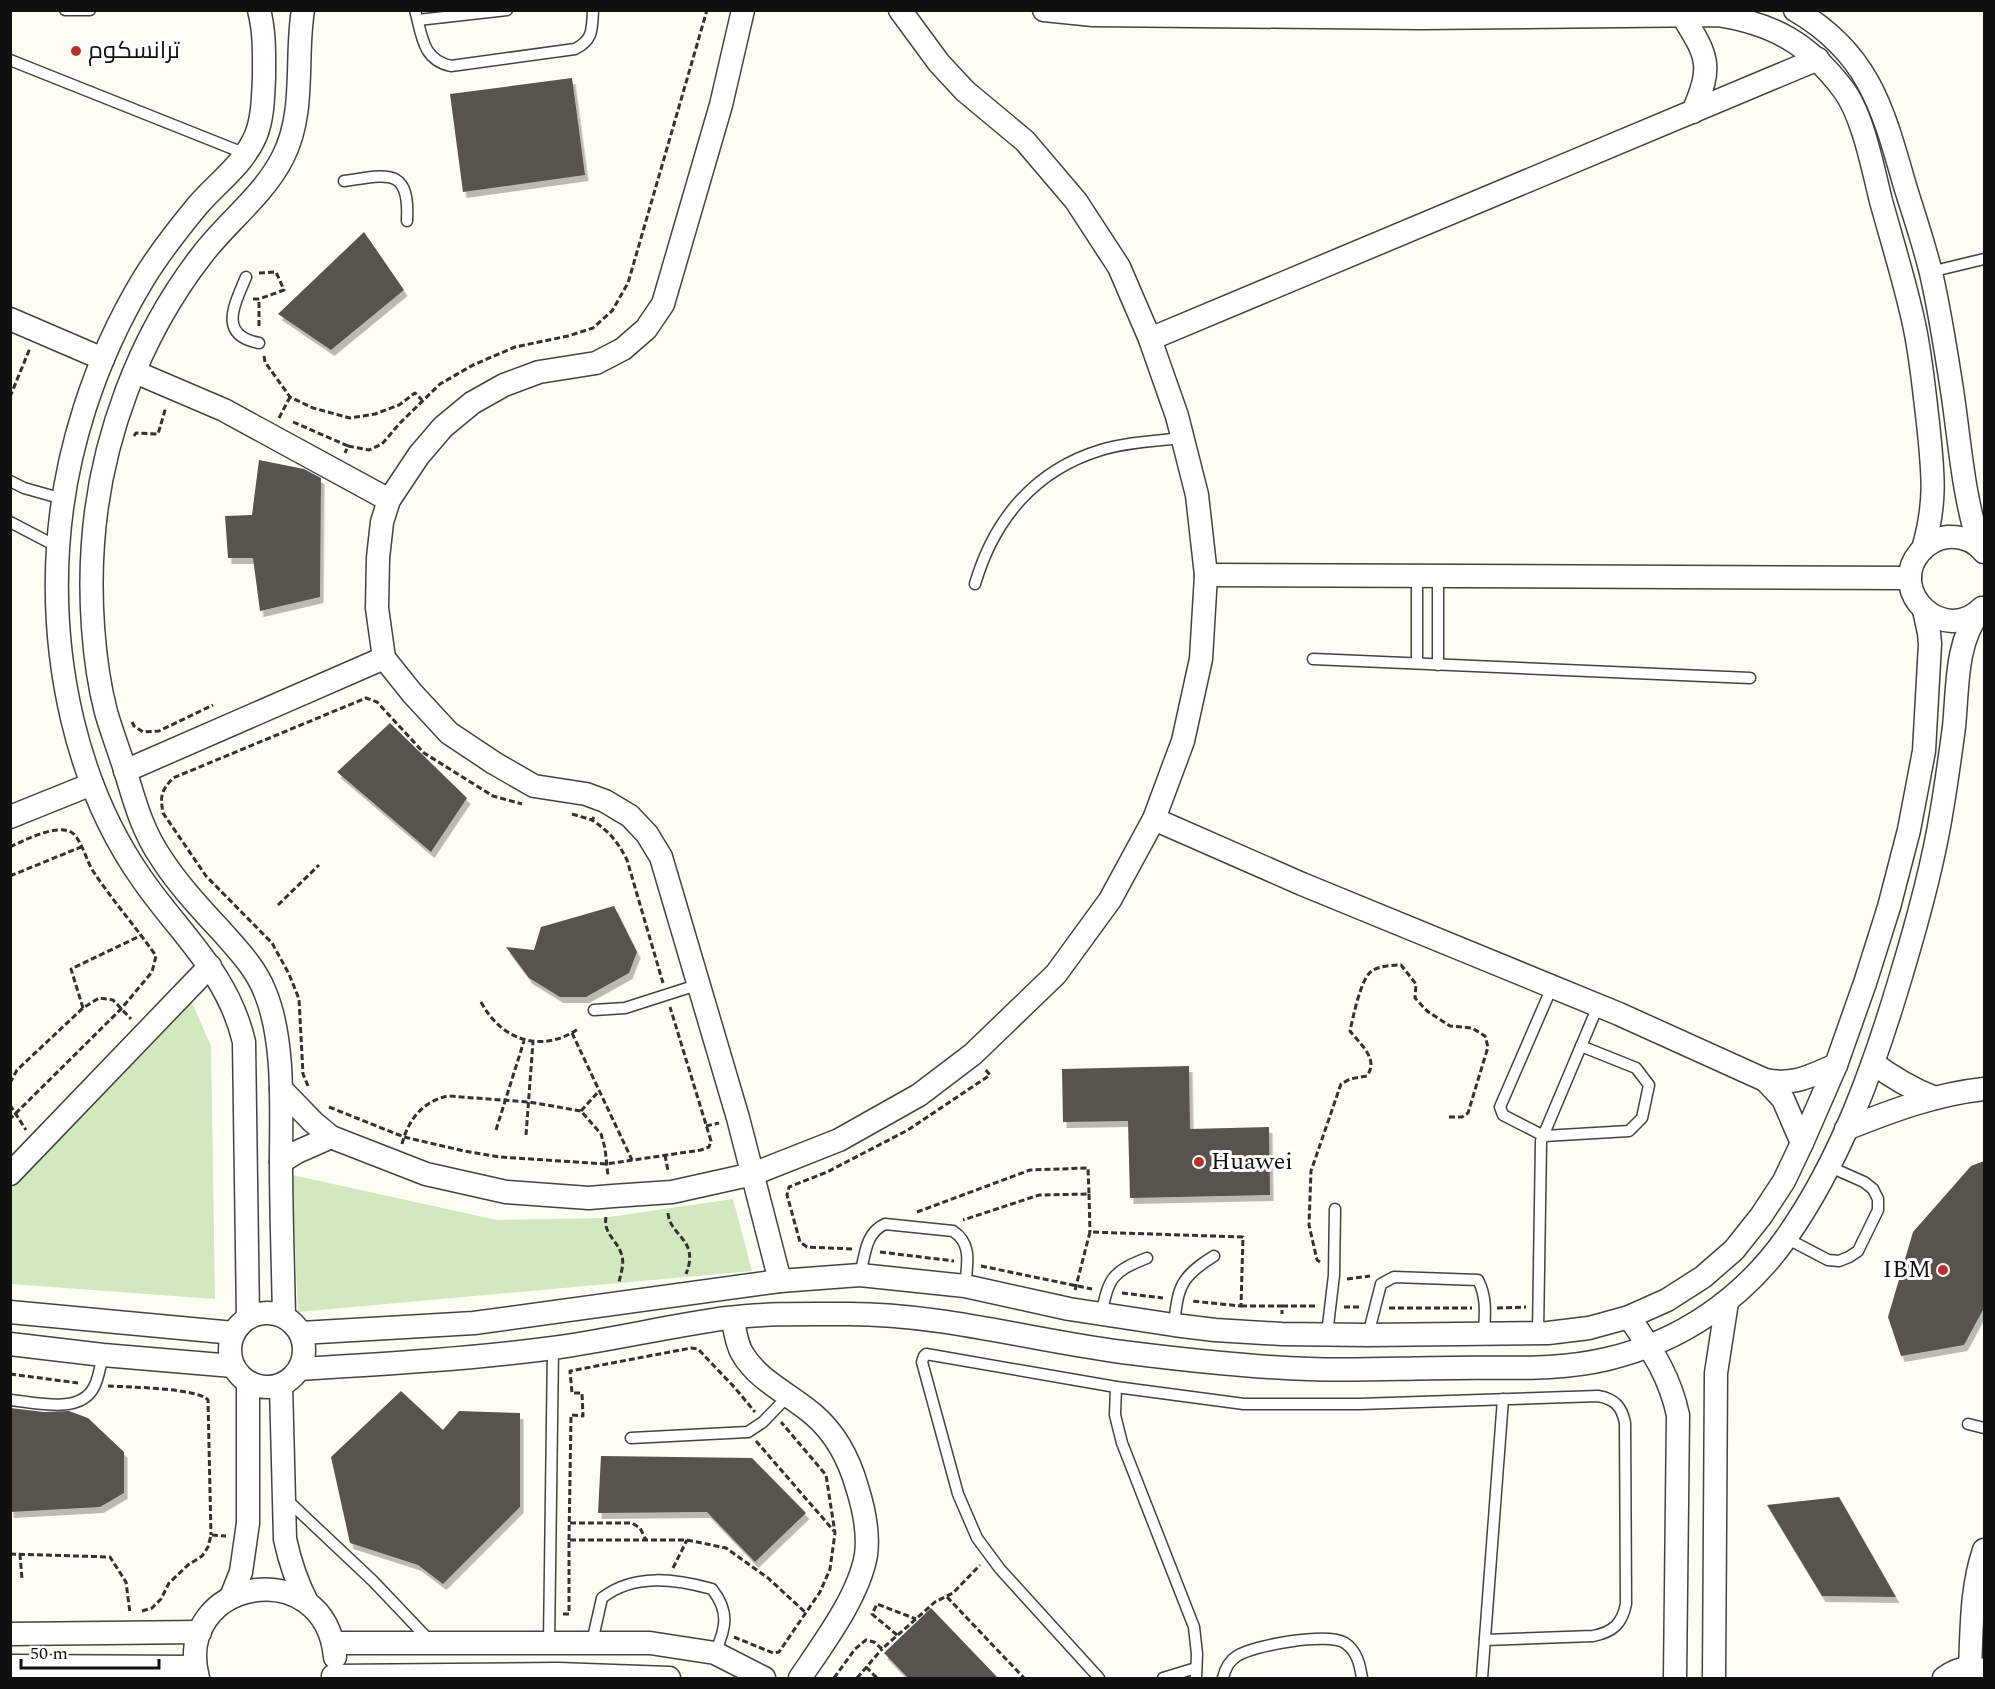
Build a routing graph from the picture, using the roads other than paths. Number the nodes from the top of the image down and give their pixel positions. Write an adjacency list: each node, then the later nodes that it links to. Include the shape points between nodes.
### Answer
1 (65, 10): 2 (lane)
2 (90, 10)
3 (259, 10): 19 (street, via 265,47 261,114)
4 (303, 10): 29 (street, via 297,96 292,133 284,155 273,175 202,255 176,292)
5 (507, 10): 13 (lane)
6 (593, 10): 13 (lane, via 591,36 575,49 451,66 431,57)
7 (743, 10): 33 (street, via 673,275 663,304 646,329 623,350 596,363 539,372 472,403 443,427 419,455)
8 (900, 10): 15 (street)
9 (924, 10): 15 (street)
10 (1044, 10): 12 (street, via 1093,15)
11 (1795, 10): 23 (street, via 1845,49 1869,81 1886,117)
12 (1421, 14): 14 (street)
13 (417, 15)
14 (1682, 15): 16 (street, via 1746,20 1797,42); 18 (street, via 1706,60 1703,87)
15 (917, 33): 26 (street, via 965,91 1024,141 1076,201 1119,267)
16 (1818, 59): 18 (street); 36 (street, via 1845,91 1862,130 1914,324 1933,471 1933,501)
17 (10, 60): 19 (lane)
18 (1693, 112): 26 (street)
19 (246, 154): 28 (street, via 200,203 158,258 122,317)
20 (344, 181): 21 (lane, via 386,175 397,179 408,200)
21 (407, 221)
22 (1984, 259): 23 (lane)
23 (1930, 272): 37 (street, via 1953,391 1965,493)
24 (246, 277): 27 (lane, via 232,311 232,322 247,341)
25 (10, 319): 28 (street)
26 (1150, 339): 30 (street)
27 (259, 341)
28 (103, 359): 32 (street, via 83,414)
29 (135, 372): 33 (street, via 224,410); 44 (street, via 113,431 99,492 91,595)
30 (1183, 438): 38 (street, via 1197,495); 41 (lane, via 1103,450 1044,478 1000,525)
31 (10, 482): 32 (lane)
32 (63, 499): 35 (street)
33 (389, 500): 46 (street, via 378,558)
34 (10, 522): 35 (lane)
35 (58, 548): 45 (street)
36 (1923, 549): 37 (street, via 1939,539 1958,537); 40 (street, via 1916,557)
37 (1982, 549)
38 (1206, 575): 39 (street); 54 (street, via 1201,659 1183,741)
39 (1428, 576): 40 (street); 48 (lane); 49 (lane)
40 (1910, 578): 43 (street, via 1916,601)
41 (975, 584)
42 (1982, 608): 43 (street, via 1958,621 1946,621); 61 (street, via 1962,645 1941,818 1913,938)
43 (1924, 610): 62 (street, via 1930,644 1924,751 1889,907)
44 (95, 646): 45 (street); 51 (street, via 106,710)
45 (61, 648): 52 (street, via 72,718)
46 (384, 658): 51 (street); 56 (street, via 449,733 494,763 534,786 586,794 630,816 662,857)
47 (1313, 659): 48 (lane)
48 (1417, 663): 49 (lane)
49 (1438, 664): 50 (lane)
50 (1750, 678)
51 (125, 771): 64 (street, via 138,814 159,856 250,963 264,989 273,1014)
52 (92, 784): 53 (street); 55 (street, via 112,830 141,878)
53 (10, 817)
54 (1154, 819): 57 (street, via 1302,885); 74 (street, via 1110,900 1056,974 973,1054 919,1095 839,1140)
55 (210, 966): 73 (street); 88 (street, via 232,1002 244,1042)
56 (700, 984): 59 (lane, via 625,1008); 74 (street)
57 (1552, 987): 58 (street); 68 (lane, via 1500,1107 1503,1115)
58 (1598, 1006): 60 (lane); 63 (street)
59 (594, 1010)
60 (1581, 1046): 68 (lane); 68 (lane, via 1636,1068 1649,1085 1642,1118 1629,1131)
61 (1873, 1063): 66 (street, via 1893,1078); 67 (street)
62 (1836, 1065): 63 (street, via 1790,1083); 70 (street)
63 (1765, 1080): 70 (street, via 1783,1099)
64 (281, 1089): 69 (street); 71 (street)
65 (1984, 1089): 66 (street)
66 (1935, 1098): 67 (street)
67 (1846, 1129): 72 (street)
68 (1544, 1136): 92 (lane)
69 (331, 1137): 71 (street); 74 (street, via 426,1174 506,1192 613,1197 672,1192)
70 (1802, 1143): 86 (street, via 1784,1181 1734,1250 1703,1278)
71 (281, 1162): 85 (street)
72 (1828, 1166): 76 (street); 76 (lane, via 1864,1182 1878,1199 1878,1210 1858,1251 1839,1261 1828,1260)
73 (10, 1174)
74 (753, 1174): 80 (street)
75 (1335, 1209): 93 (lane, via 1334,1275 1330,1307)
76 (1786, 1238): 82 (street, via 1759,1273)
77 (1214, 1256): 89 (lane, via 1188,1275 1177,1299)
78 (1147, 1258): 84 (lane, via 1119,1271 1111,1280)
79 (860, 1275): 80 (street); 81 (street); 81 (lane, via 870,1234 885,1224 953,1231 966,1244)
80 (780, 1281): 90 (street, via 474,1323)
81 (965, 1286): 84 (street)
82 (1727, 1302): 96 (street, via 1690,1328); 136 (street, via 1716,1373)
83 (10, 1312): 88 (street)
84 (1101, 1315): 89 (street)
85 (284, 1316): 88 (street, via 260,1314); 90 (street)
86 (1629, 1317): 92 (street, via 1589,1328); 96 (street)
87 (732, 1318): 97 (street); 100 (street, via 855,1314 940,1320 1116,1351); 106 (street, via 741,1352)
88 (241, 1325): 101 (street, via 230,1355)
89 (1174, 1325): 93 (street)
90 (301, 1333): 99 (street, via 304,1357)
91 (1484, 1333): 92 (street); 94 (street); 94 (lane, via 1484,1290 1478,1280 1394,1277 1381,1284)
92 (1538, 1333)
93 (1320, 1335): 94 (street); 100 (street)
94 (1368, 1335)
95 (10, 1344): 98 (street)
96 (1650, 1347): 100 (street, via 1604,1360 1557,1366); 135 (street, via 1667,1377 1678,1415)
97 (553, 1348): 99 (street); 120 (lane)
98 (103, 1355): 101 (street); 105 (lane, via 95,1386 81,1402 70,1405)
99 (300, 1369): 102 (street)
100 (1314, 1370)
101 (241, 1374): 102 (street, via 259,1386); 112 (street, via 247,1538 241,1572)
102 (281, 1385): 110 (street)
103 (1116, 1387): 104 (lane, via 1244,1404); 125 (lane, via 1115,1415 1120,1436 1194,1627); 130 (lane, via 930,1354 922,1362 969,1521 988,1554)
104 (1503, 1399): 116 (lane); 116 (lane, via 1598,1396 1617,1404 1623,1413 1626,1604 1617,1627 1606,1634)
105 (10, 1400)
106 (780, 1404): 109 (lane, via 748,1432); 129 (street, via 814,1415 836,1438 852,1468 866,1524 866,1554 861,1571 841,1616)
107 (1968, 1424): 108 (lane)
108 (1984, 1428)
109 (631, 1438)
110 (284, 1497): 113 (street, via 285,1539); 119 (lane, via 373,1581)
111 (1984, 1550): 123 (street, via 1972,1603)
112 (231, 1597): 113 (street, via 270,1588); 114 (street, via 213,1612)
113 (307, 1602): 117 (street, via 319,1613)
114 (200, 1632): 115 (street); 124 (street, via 195,1649)
115 (10, 1634)
116 (1485, 1640): 134 (lane)
117 (334, 1642): 119 (street); 126 (street)
118 (592, 1642): 120 (street); 121 (street); 121 (lane, via 602,1598 637,1581 666,1581 712,1589 724,1607)
119 (431, 1643): 120 (street)
120 (549, 1643)
121 (719, 1643): 128 (street)
122 (10, 1666): 124 (street)
123 (1977, 1669): 137 (street, via 1960,1669)
124 (197, 1673)
125 (1196, 1673): 131 (lane)
126 (332, 1677): 127 (street, via 558,1674)
127 (661, 1678)
128 (764, 1678)
129 (800, 1678)
130 (1098, 1678)
131 (1163, 1678)
132 (1223, 1678): 133 (lane, via 1229,1662 1248,1651 1283,1642 1332,1638 1345,1642 1354,1651)
133 (1362, 1678)
134 (1482, 1678)
135 (1674, 1678)
136 (1714, 1678)
137 (1944, 1678)

